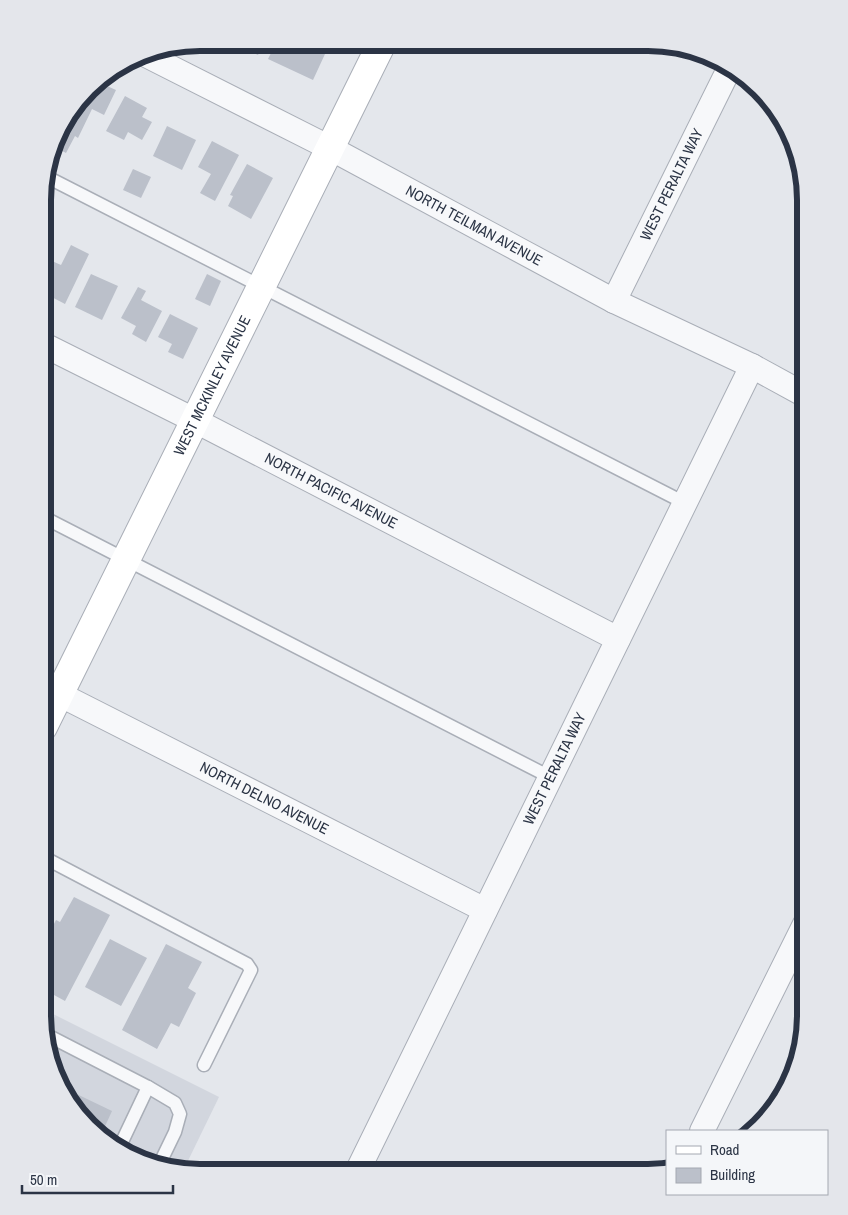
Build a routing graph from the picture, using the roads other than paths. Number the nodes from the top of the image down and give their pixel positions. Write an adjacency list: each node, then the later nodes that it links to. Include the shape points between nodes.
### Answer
1 (378, 51): 4 (main road, WEST MCKINLEY AVENUE)
2 (153, 59): 4 (street, NORTH TEILMAN AVENUE)
3 (726, 74): 7 (street, WEST PERALTA WAY)
4 (330, 148): 6 (main road, WEST MCKINLEY AVENUE); 7 (street, NORTH TEILMAN AVENUE)
5 (53, 180): 6 (lane)
6 (261, 287): 11 (main road, WEST MCKINLEY AVENUE); 12 (lane)
7 (614, 301): 9 (street, NORTH TEILMAN AVENUE)
8 (51, 348): 11 (street, NORTH PACIFIC AVENUE)
9 (752, 366): 10 (street, NORTH TEILMAN AVENUE); 12 (street, WEST PERALTA WAY)
10 (797, 390)
11 (194, 420): 14 (main road, WEST MCKINLEY AVENUE); 15 (street, NORTH PACIFIC AVENUE)
12 (685, 502): 15 (street, WEST PERALTA WAY)
13 (51, 521): 14 (lane)
14 (126, 559): 16 (main road, WEST MCKINLEY AVENUE); 17 (lane)
15 (618, 638): 17 (street, WEST PERALTA WAY)
16 (51, 690): 19 (street, NORTH DELNO AVENUE)
17 (550, 778): 19 (street, WEST PERALTA WAY)
18 (51, 862): 22 (lane, via 247,964 250,970)
19 (485, 910): 27 (street, WEST PERALTA WAY)
20 (796, 942): 24 (street)
21 (53, 1038): 23 (lane)
22 (204, 1065)
23 (148, 1087): 25 (lane); 26 (lane, via 175,1103 180,1114)
24 (702, 1130)
25 (122, 1141)
26 (162, 1159)
27 (361, 1164)

